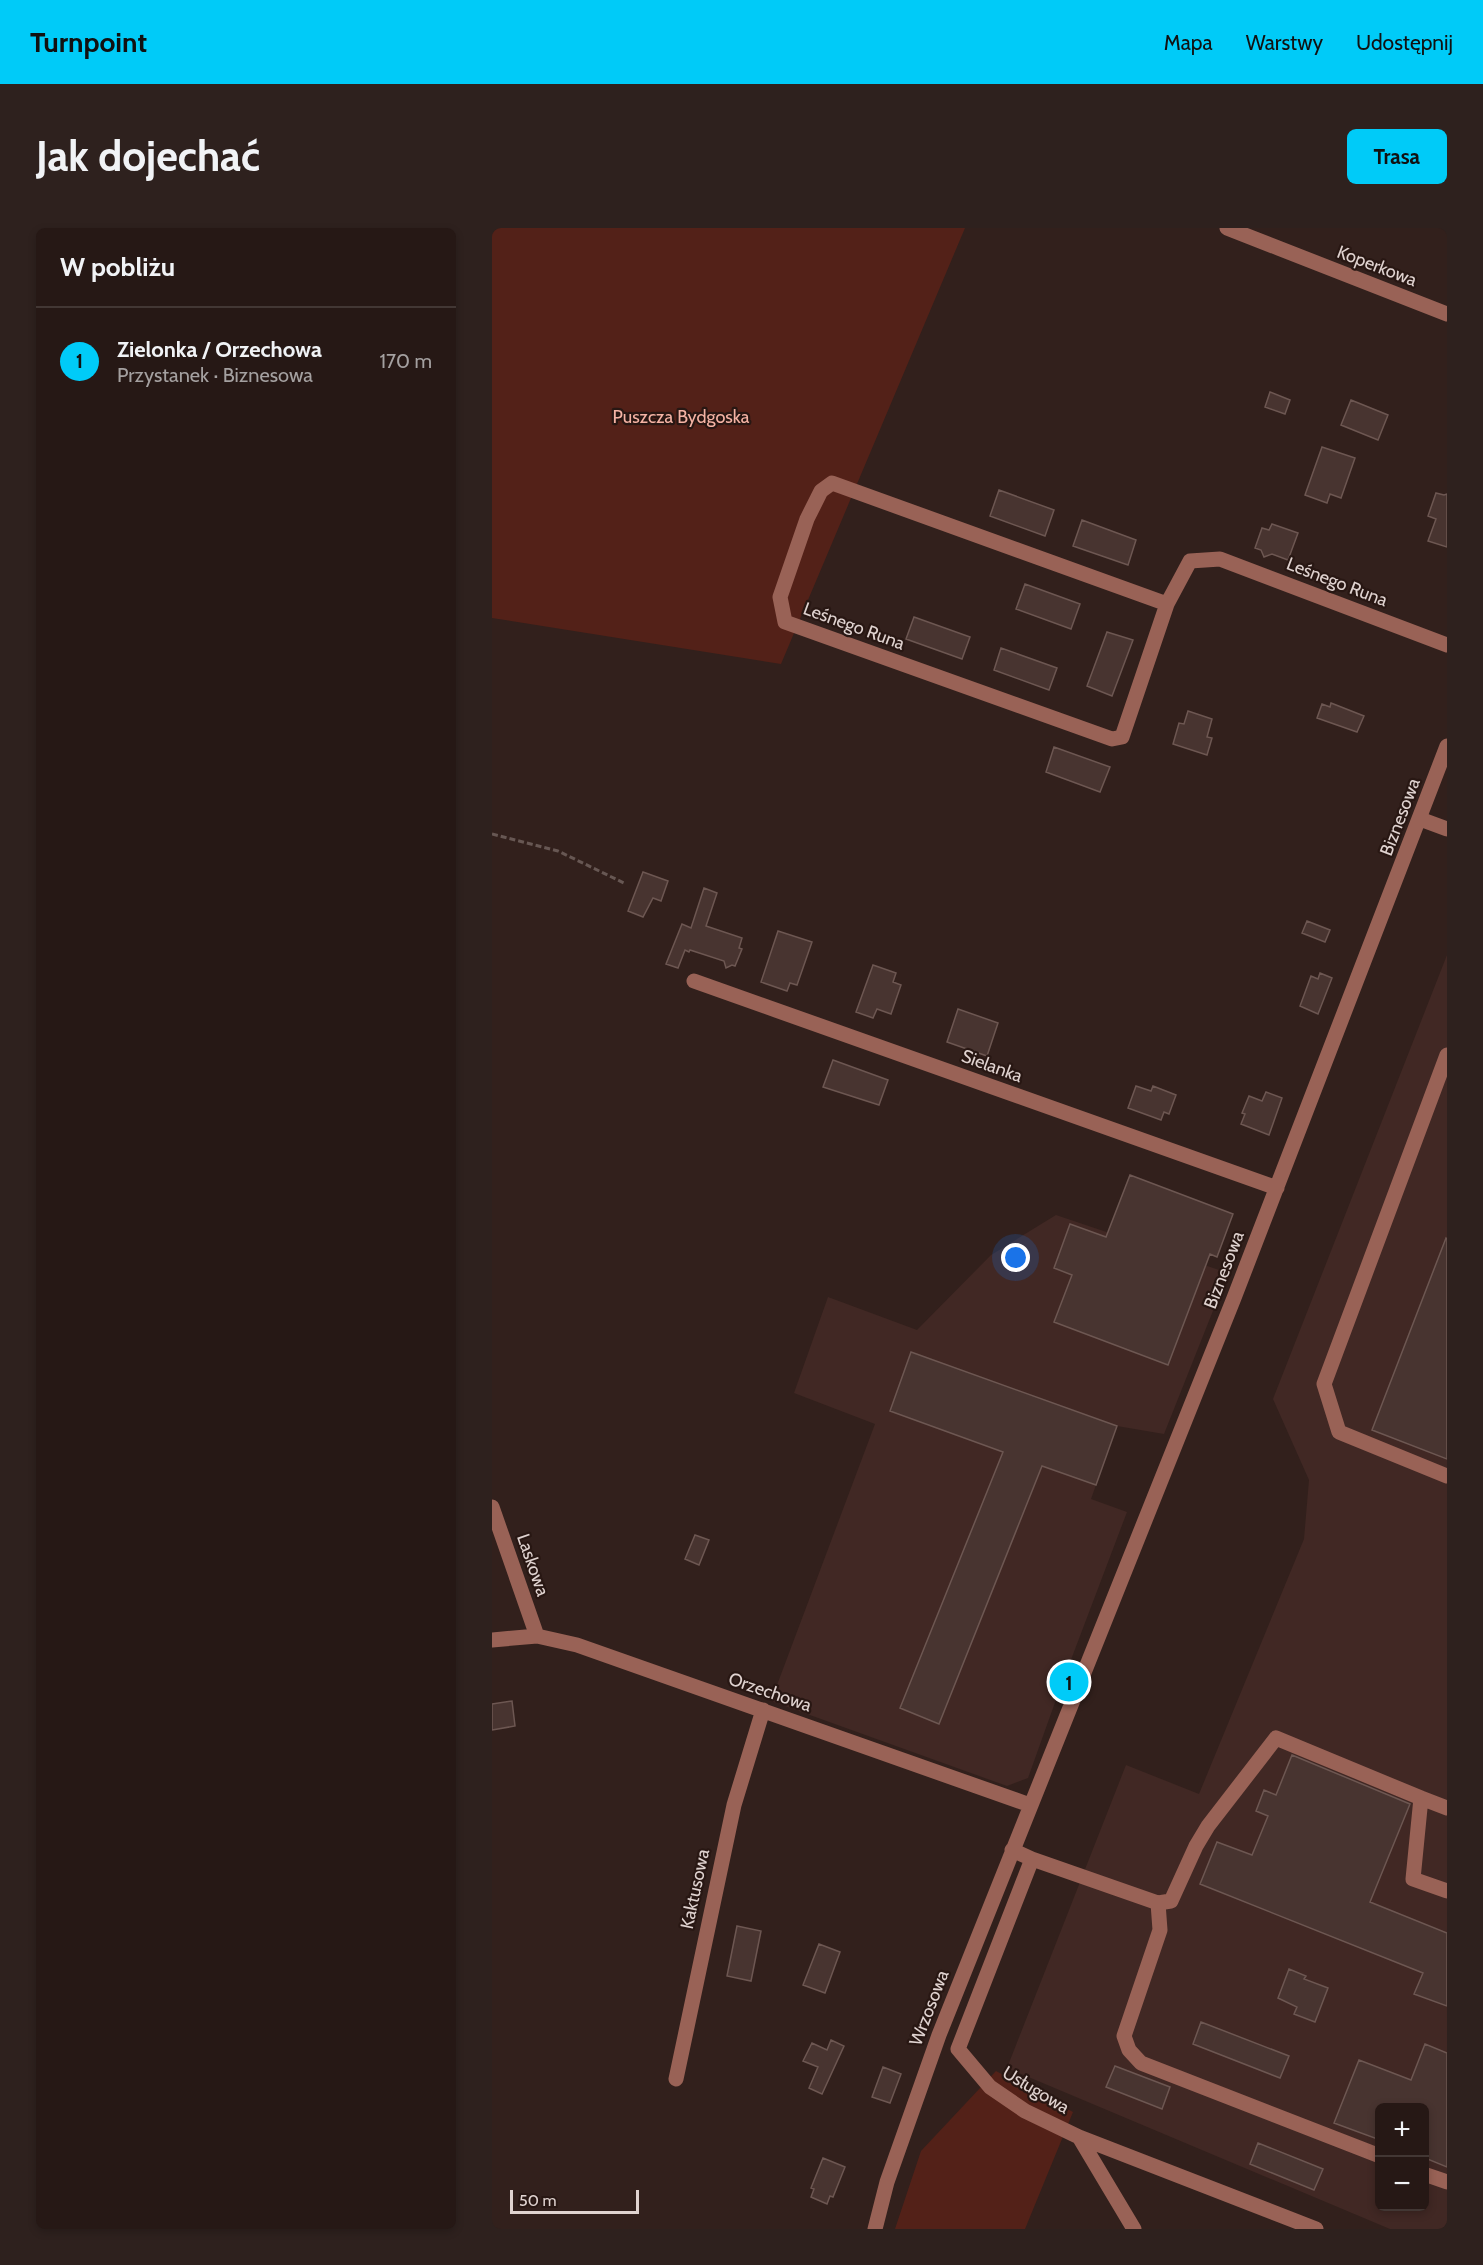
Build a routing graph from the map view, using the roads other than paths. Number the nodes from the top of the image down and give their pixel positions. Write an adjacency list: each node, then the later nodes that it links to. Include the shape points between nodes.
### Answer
1 (1227, 228): 2 (street, Koperkowa)
2 (1447, 314)
3 (1167, 604): 3 (street, Leśnego Runa, via 832,483 821,491 807,519 780,597 785,622 1112,739 1122,737); 4 (street, Leśnego Runa, via 1190,561 1220,559)
4 (1447, 645)
5 (1447, 746): 6 (street, Biznesowa)
6 (1420, 819): 7 (street); 10 (street, Biznesowa)
7 (1447, 829)
8 (694, 981): 10 (street, Sielanka)
9 (1447, 1055): 11 (street, via 1324,1384 1339,1432)
10 (1277, 1188): 17 (street, Biznesowa)
11 (1447, 1476)
12 (492, 1507): 13 (street, Laskowa)
13 (537, 1636): 14 (street, Orzechowa); 15 (street, Orzechowa, via 578,1645)
14 (492, 1640)
15 (763, 1710): 17 (street, Orzechowa); 23 (street, Kaktusowa, via 734,1805)
16 (1421, 1798): 18 (street); 21 (street, via 1413,1879); 22 (street, via 1275,1738 1208,1826 1171,1901)
17 (1030, 1805): 19 (street, Wrzosowa)
18 (1447, 1808)
19 (1012, 1850): 20 (street); 28 (street, Wrzosowa, via 939,2035 887,2182)
20 (1032, 1859): 22 (street); 24 (street, Usługowa, via 958,2049 990,2087)
21 (1447, 1891)
22 (1158, 1903): 25 (street, via 1160,1930 1124,2036 1129,2050 1141,2063)
23 (676, 2079)
24 (1079, 2137): 29 (street); 30 (street, Usługowa)
25 (1375, 2154)
26 (1429, 2175): 27 (street)
27 (1447, 2182)
28 (875, 2229)
29 (1134, 2229)
30 (1316, 2229)

